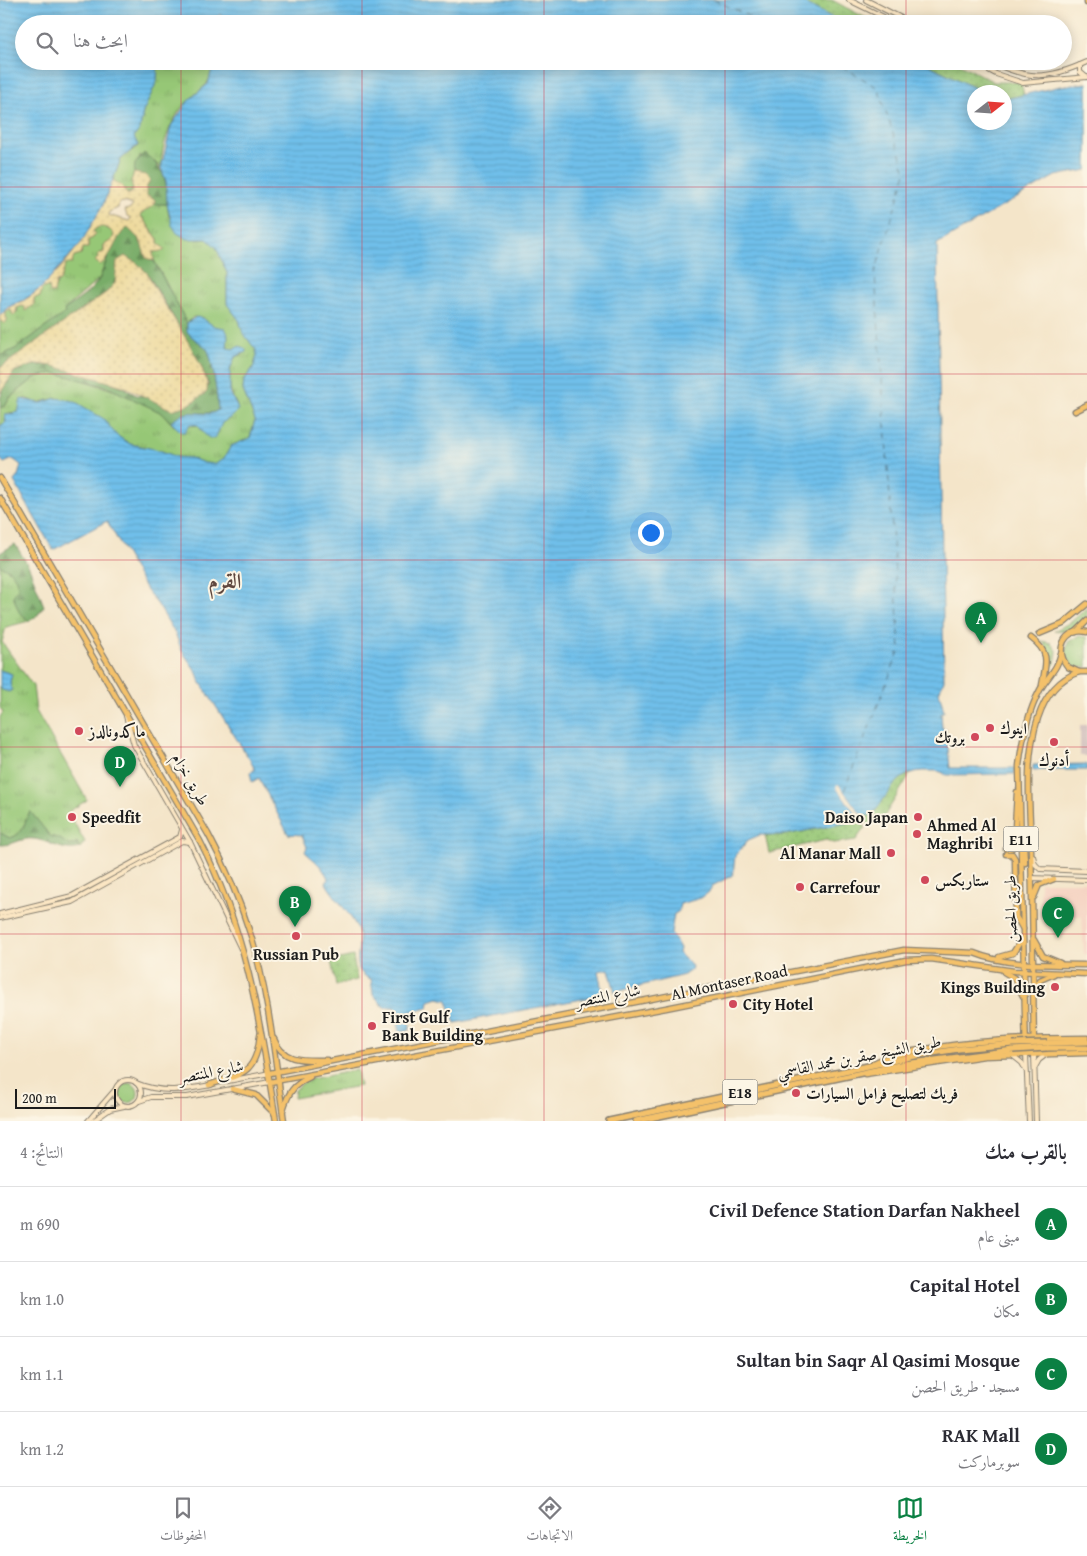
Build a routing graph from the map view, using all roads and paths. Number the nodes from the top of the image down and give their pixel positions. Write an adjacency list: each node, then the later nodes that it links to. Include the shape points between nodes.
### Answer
1 (849, 0): 3 (street)
2 (866, 0): 4 (street)
3 (880, 15)
4 (895, 15)
5 (1087, 62): 6 (street)
6 (1080, 66): 7 (street); 11 (street, via 1080,72)
7 (1072, 68)
8 (989, 70): 11 (street, via 1023,83)
9 (1014, 70): 10 (street, via 1030,76)
10 (1065, 70)
11 (1086, 77)
12 (1087, 405): 13 (main road)
13 (1075, 411)
14 (0, 478): 42 (main road, طريق خزام, via 208,834 236,892)
15 (0, 498): 26 (main road, طريق خزام)
16 (1087, 604): 20 (main road, via 1063,624)
17 (1087, 621): 18 (main road)
18 (1076, 632): 19 (main road); 22 (main road, طريق الحصن, via 1064,640)
19 (1087, 632)
20 (1038, 634)
21 (1031, 638): 25 (main road, via 1045,652)
22 (1060, 653): 23 (main road, via 1068,667); 25 (main road, طريق الحصن / E11, via 1058,665)
23 (1079, 672): 24 (main road); 31 (main road, طريق الحصن / E11, via 1057,685 1038,717 1029,766)
24 (1087, 672)
25 (1041, 689): 27 (main road, طريق الحصن / E11, via 1023,736)
26 (126, 714): 29 (street, via 134,745); 39 (main road, طريق خزام, via 200,841)
27 (1019, 786): 28 (main road, طريق الحصن / E11); 41 (main road, via 1015,803 1014,846 1006,852 1015,859 1016,917)
28 (1020, 822): 33 (main road, via 1025,875); 41 (main road, طريق الحصن / E11)
29 (182, 830): 30 (street); 37 (street, via 180,837 72,896)
30 (190, 842): 38 (street, via 182,841 72,902); 45 (street)
31 (1031, 850): 32 (street, via 1034,864 1040,869); 33 (main road, طريق الحصن / E11)
32 (1087, 871)
33 (1031, 878): 34 (street); 36 (main road, طريق الحصن / E11)
34 (1054, 879): 35 (street); 36 (main road, via 1039,885)
35 (1087, 880)
36 (1032, 908): 40 (main road, طريق الحصن / E11)
37 (0, 914)
38 (0, 918)
39 (235, 919): 42 (main road, via 244,940); 45 (main road, طريق خزام)
40 (1032, 930): 48 (main road, طريق الحصن / E11); 49 (main road, via 1040,953)
41 (1023, 933): 44 (main road, via 1018,947 1010,954); 47 (main road, طريق الحصن / E11)
42 (252, 941): 61 (main road, طريق خزام)
43 (904, 950): 44 (main road, شارع المنتصر, via 974,953); 46 (main road, via 905,955); 72 (main road, شارع المنتصر)
44 (983, 957): 47 (main road, شارع المنتصر)
45 (247, 962): 60 (main road, طريق خزام)
46 (888, 962): 51 (main road, Al Montaser Road, via 931,960); 77 (main road, Al Montaser Road)
47 (1024, 963): 48 (main road, شارع المنتصر); 52 (main road, طريق الحصن / E11)
48 (1033, 964): 49 (main road, شارع المنتصر); 53 (main road, طريق الحصن / E11)
49 (1064, 965): 50 (main road, شارع المنتصر)
50 (1087, 965)
51 (983, 967): 52 (main road, Al Montaser Road); 57 (main road, via 1014,978)
52 (1024, 972): 53 (main road, Al Montaser Road); 57 (main road, طريق الحصن / E11)
53 (1033, 972): 54 (main road, Al Montaser Road); 56 (main road, طريق الحصن / E11)
54 (1057, 973): 55 (main road, Al Montaser Road); 56 (main road, via 1040,980)
55 (1087, 974)
56 (1033, 994): 59 (main road, طريق الحصن / E11)
57 (1024, 1000): 58 (main road, طريق الحصن / E11)
58 (1025, 1024): 63 (main road, طريق الحصن / E11); 67 (main road)
59 (1034, 1027): 64 (main road, طريق الحصن / E11); 66 (main road)
60 (261, 1029): 76 (main road, طريق خزام); 81 (main road, via 258,1053 252,1067 243,1074)
61 (271, 1030): 72 (main road, via 277,1048 290,1058 301,1061); 74 (main road, طريق خزام)
62 (1087, 1038): 66 (main road)
63 (1026, 1039): 64 (main road); 67 (main road); 70 (main road, طريق الحصن / E11)
64 (1034, 1039): 66 (main road); 71 (main road, طريق الحصن / E11)
65 (1087, 1042): 66 (highway, طريق الشيخ صقر بن محمد القاسمي / E18)
66 (1046, 1046): 67 (highway, طريق الشيخ صقر بن محمد القاسمي / E18, bridge); 68 (highway, طريق الشيخ صقر بن محمد القاسمي / E18); 69 (main road); 71 (main road); 73 (street)
67 (1012, 1047): 70 (main road); 75 (street); 92 (highway, طريق الشيخ صقر بن محمد القاسمي / E18, via 959,1049); 93 (highway, طريق الشيخ صقر بن محمد القاسمي / E18, via 927,1059)
68 (1087, 1048)
69 (1087, 1053)
70 (1026, 1054): 71 (main road); 75 (street)
71 (1034, 1054): 73 (street)
72 (343, 1059): 74 (main road, شارع المنتصر)
73 (1034, 1069): 95 (street)
74 (277, 1071): 76 (main road, شارع المنتصر); 78 (main road, طريق خزام)
75 (1026, 1071): 94 (street)
76 (270, 1073): 79 (main road, طريق خزام); 81 (street, شارع المنتصر)
77 (319, 1074): 78 (main road, شارع المنتصر); 86 (main road, via 299,1082 292,1089)
78 (278, 1080): 79 (main road, شارع المنتصر); 86 (main road, طريق خزام)
79 (270, 1082): 82 (street, شارع المنتصر); 87 (main road, طريق خزام)
80 (136, 1083): 81 (street, شارع المنتصر, via 156,1090 174,1091); 83 (street, via 123,1081); 84 (street, via 141,1093)
81 (209, 1085)
82 (232, 1089): 84 (street, شارع المنتصر); 87 (main road, via 256,1095)
83 (115, 1090): 85 (street, via 116,1098); 88 (street)
84 (139, 1101): 85 (street)
85 (125, 1106): 89 (street, via 110,1108)
86 (283, 1111): 91 (main road, طريق خزام)
87 (275, 1115): 90 (main road, طريق خزام)
88 (88, 1121)
89 (93, 1121)
90 (276, 1121)
91 (284, 1121)
92 (609, 1121)
93 (636, 1121)
94 (1029, 1121)
95 (1036, 1121)

